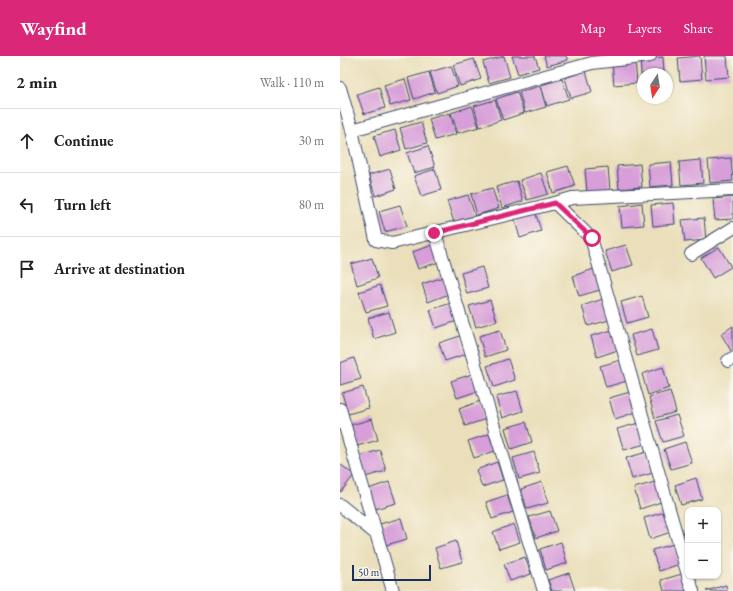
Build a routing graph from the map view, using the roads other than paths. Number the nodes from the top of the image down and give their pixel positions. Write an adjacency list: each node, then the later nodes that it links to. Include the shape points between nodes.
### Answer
1 (650, 56): 3 (street, via 592,63)
2 (340, 88): 3 (street)
3 (352, 130): 7 (street, via 376,240 392,243)
4 (733, 190): 5 (street, via 572,198)
5 (555, 203): 7 (street); 12 (street, via 592,238)
6 (733, 228): 8 (street)
7 (434, 233): 15 (street)
8 (691, 254)
9 (340, 409): 11 (street)
10 (340, 505): 11 (street)
11 (375, 533): 14 (street)
12 (685, 565)
13 (689, 579): 16 (street)
14 (393, 591)
15 (544, 591)
16 (692, 591)

